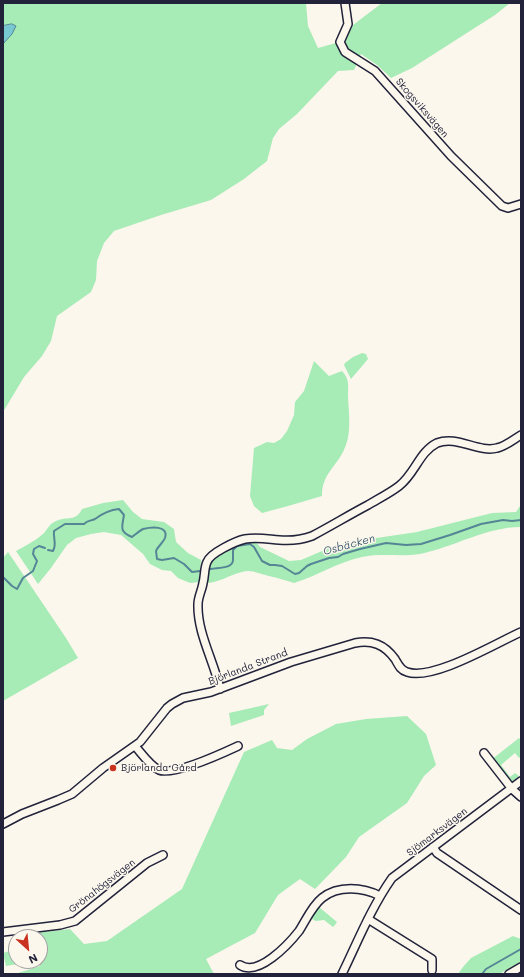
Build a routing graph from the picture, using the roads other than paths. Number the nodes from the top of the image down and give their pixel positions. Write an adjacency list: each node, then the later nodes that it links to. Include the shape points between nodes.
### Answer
1 (345, 3): 2 (street, Skogsviksvägen, via 348,24 340,42 345,52 375,70 451,156 502,206 508,208)
2 (521, 204)
3 (521, 435): 5 (street, via 497,448 449,441 438,443 429,448 400,486 312,536 297,540 245,539 225,547 207,560 198,613)
4 (521, 632): 5 (street, Björlanda Strand, via 464,660 423,673 405,671 385,649 374,642 364,641 311,654)
5 (220, 689): 6 (street, Björlanda Strand, via 183,698 172,704 146,737)
6 (135, 746): 7 (street, via 154,768 169,772 191,766); 12 (street, Björlanda Strand, via 72,794)
7 (238, 746)
8 (484, 753): 10 (street)
9 (521, 781): 10 (street, Sjömarksvägen)
10 (512, 789): 11 (street); 13 (street, Sjömarksvägen)
11 (521, 798)
12 (3, 824)
13 (433, 847): 15 (street, Sjömarksvägen, via 397,874); 16 (street, via 437,853)
14 (163, 855): 18 (street, Grönahögsvägen, via 148,863 75,921)
15 (380, 896): 17 (street, Sjömarksvägen); 19 (street, via 348,889 328,894 317,903 298,931 272,958 250,969)
16 (521, 910)
17 (368, 919): 21 (street, via 432,959); 22 (street, Sjömarksvägen)
18 (3, 932)
19 (240, 965)
20 (521, 967): 23 (street)
21 (432, 970)
22 (342, 974)
23 (509, 974)

